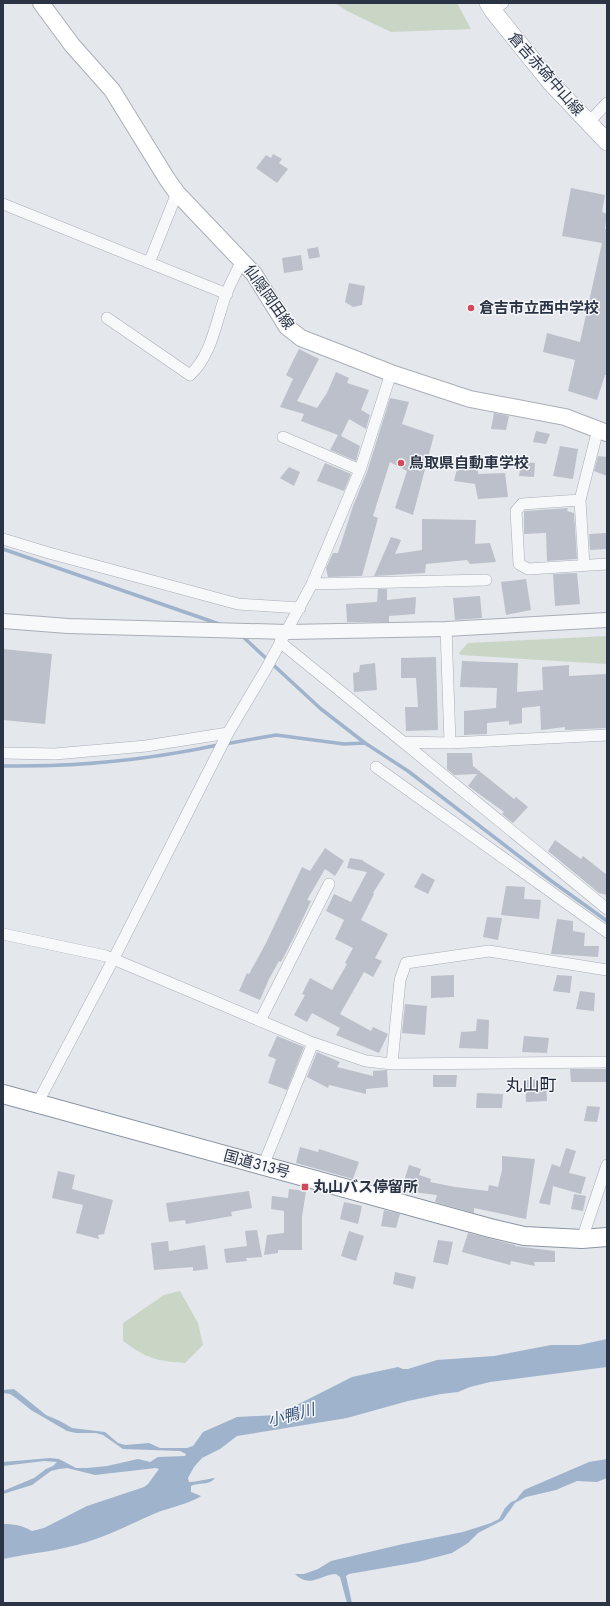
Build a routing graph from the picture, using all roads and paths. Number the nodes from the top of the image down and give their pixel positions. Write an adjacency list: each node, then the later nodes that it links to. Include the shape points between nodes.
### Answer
1 (42, 3): 6 (main road, 仙隠岡田線, via 72,45 112,90)
2 (495, 6): 4 (main road, 倉吉赤碕中山線, via 551,83)
3 (607, 103): 4 (street)
4 (588, 123): 5 (main road, 倉吉赤碕中山線)
5 (607, 142)
6 (177, 193): 8 (main road, 仙隠岡田線); 9 (street)
7 (3, 204): 9 (street)
8 (242, 260): 10 (street); 12 (main road, 仙隠岡田線, via 254,274 287,327 301,338)
9 (150, 263): 10 (street)
10 (226, 294): 11 (street, via 208,348 198,368 190,376)
11 (107, 318)
12 (391, 373): 13 (main road, 仙隠岡田線, via 470,399 565,417); 15 (street)
13 (602, 431): 16 (street)
14 (283, 437): 15 (street)
15 (360, 470): 21 (street)
16 (580, 500): 19 (street); 19 (street, via 522,504 516,511 519,564 528,569)
17 (3, 539): 22 (street, via 238,604)
18 (607, 564): 19 (street)
19 (584, 566)
20 (486, 580): 21 (street)
21 (312, 584): 22 (street)
22 (300, 608): 26 (street)
23 (607, 620): 25 (street)
24 (3, 621): 26 (street, via 68,626 251,631)
25 (446, 629): 26 (street); 30 (street)
26 (284, 637): 28 (street); 29 (street)
27 (607, 735): 30 (street)
28 (226, 736): 31 (street, via 55,754); 37 (street)
29 (403, 742): 30 (street); 34 (street)
30 (450, 742)
31 (3, 752)
32 (376, 767): 35 (street)
33 (329, 884): 39 (street)
34 (607, 909)
35 (607, 932)
36 (3, 934): 37 (street, via 106,956)
37 (113, 960): 39 (street); 44 (street)
38 (607, 970): 42 (street, via 489,951 406,963 400,980)
39 (260, 1021): 40 (street)
40 (313, 1043): 42 (street, via 366,1061); 46 (street)
41 (607, 1062): 42 (street)
42 (392, 1064)
43 (3, 1094): 44 (highway, 国道313号)
44 (37, 1104): 46 (highway, 国道313号)
45 (607, 1164): 48 (street)
46 (264, 1166): 48 (highway, 国道313号, via 524,1236)
47 (607, 1237): 48 (highway, 国道313号)
48 (582, 1240)

